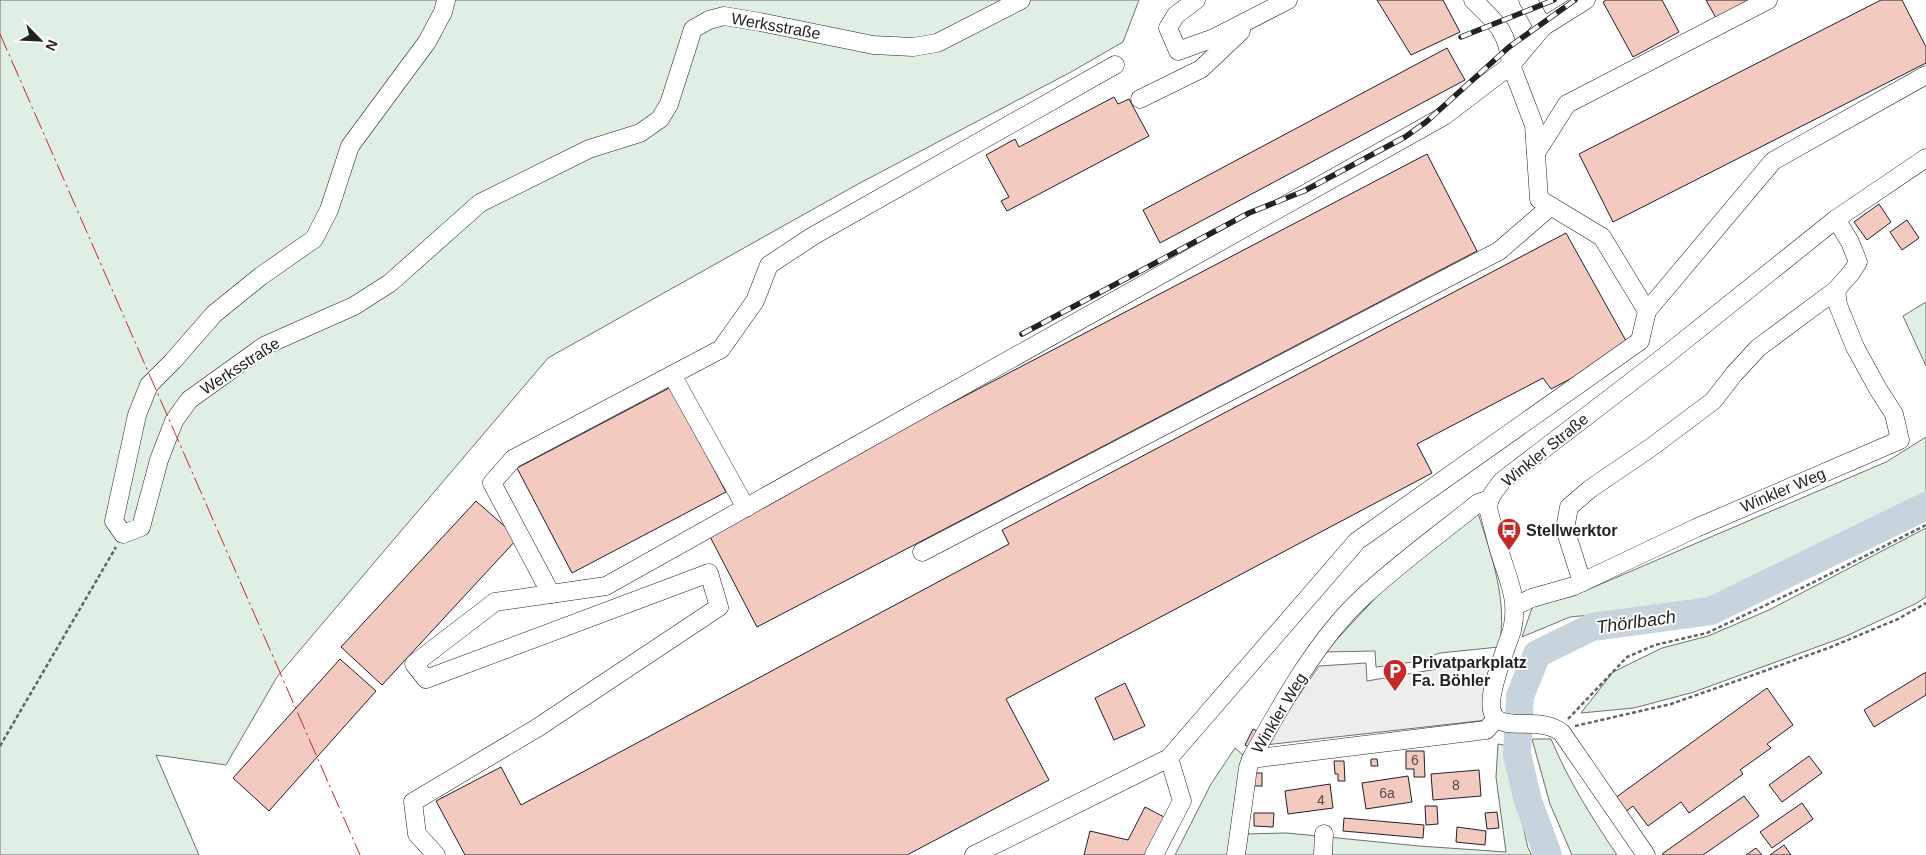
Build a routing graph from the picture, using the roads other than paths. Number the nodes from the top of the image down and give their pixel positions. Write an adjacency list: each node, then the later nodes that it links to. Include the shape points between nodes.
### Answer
1 (446, 0): 2 (street, Werksstraße, via 427,42 350,146 329,210 314,239 214,314 150,385 137,415 114,521 123,534 141,527 159,460 174,421 189,400 264,346 354,306 390,284 480,203 588,149 640,133 660,119 669,104 693,29 724,16 873,45 913,48 937,43)
2 (1021, 0)
3 (1196, 0): 9 (street, via 1176,15 1168,28 1178,51)
4 (1288, 0): 9 (street)
5 (1473, 0): 12 (street, via 1497,22 1509,47)
6 (1528, 0): 10 (street)
7 (1586, 0): 10 (street)
8 (1768, 0): 15 (street, via 1567,104)
9 (1256, 17): 14 (street, via 1201,69)
10 (1543, 27): 12 (street)
11 (1114, 65): 21 (street, via 813,236 770,265 755,301 721,349)
12 (1511, 65): 15 (street, via 1534,125); 23 (street, via 1444,116)
13 (1926, 76): 20 (street, via 1773,161)
14 (1140, 99)
15 (1536, 153): 17 (street, via 1539,199)
16 (1926, 158): 18 (street, Winkler Straße)
17 (1551, 206): 20 (street, via 1602,237); 24 (street, via 1499,251)
18 (1836, 219): 19 (street, via 1858,262); 22 (street, Winkler Straße, via 1502,481)
19 (1836, 290): 25 (street, via 1758,348 1713,401 1569,507 1565,529); 25 (street, Winkler Weg, via 1838,305 1855,347 1894,414 1900,440 1696,528)
20 (1646, 311): 29 (street, via 1640,341 1357,541)
21 (672, 375): 23 (street); 26 (street, via 513,460 492,483)
22 (1490, 499): 27 (street, Winkler Straße, via 1489,512 1514,593); 30 (street, Winkler Weg, via 1478,503 1356,604 1331,631 1275,714)
23 (746, 508): 26 (street, via 606,586)
24 (922, 552)
25 (1582, 582): 27 (street, Winkler Weg)
26 (551, 594): 32 (street, via 495,602 414,664 426,679 709,574 719,607 537,728 413,802 417,834)
27 (1515, 606): 28 (street, Winkler Straße, via 1512,628 1493,690 1492,713)
28 (1500, 721): 30 (street, Winkler Weg, via 1486,730); 37 (street, via 1564,728)
29 (1169, 758): 33 (street); 34 (street, via 1182,801)
30 (1251, 758): 35 (street)
31 (1324, 834): 36 (street)
32 (436, 855)
33 (974, 855)
34 (1154, 855)
35 (1236, 855)
36 (1323, 855)
37 (1646, 855)

